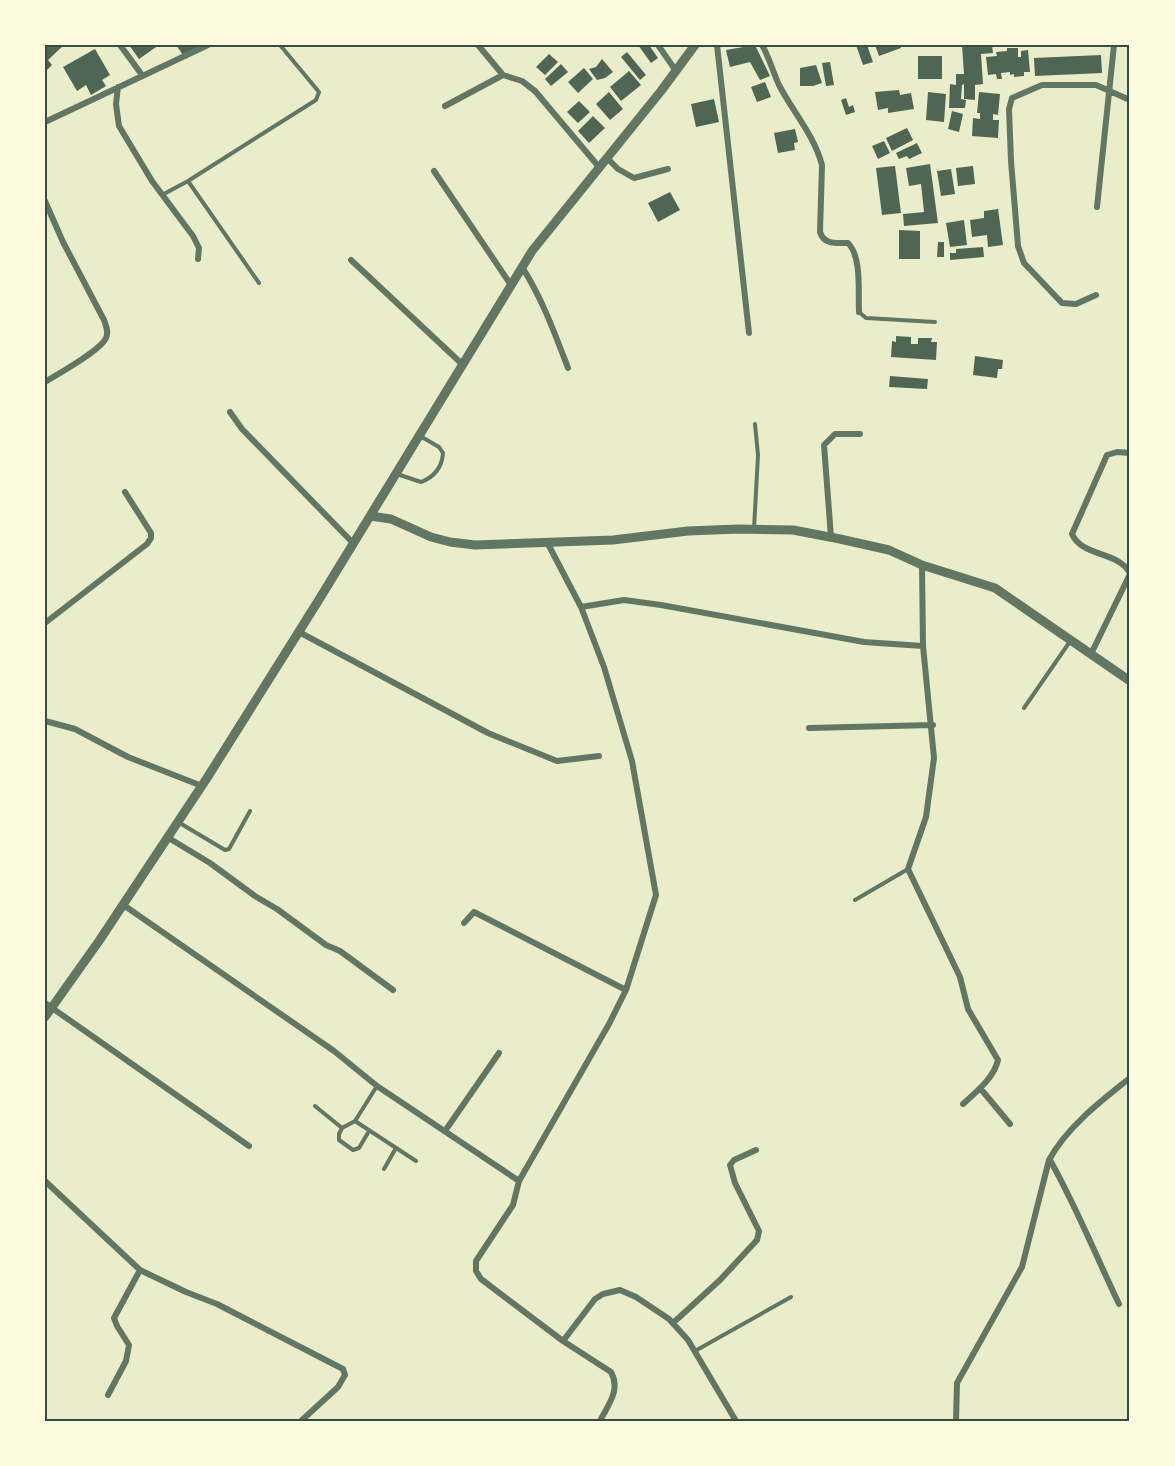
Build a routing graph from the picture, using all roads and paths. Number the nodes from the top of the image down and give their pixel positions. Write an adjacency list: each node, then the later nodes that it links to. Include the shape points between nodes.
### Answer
1 (120, 45): 11 (street)
2 (208, 45): 11 (street)
3 (280, 45): 22 (lane, via 319,92 316,100)
4 (478, 45): 12 (street)
5 (658, 45): 10 (street)
6 (695, 45): 10 (street)
7 (717, 45): 34 (street)
8 (762, 45): 32 (street, via 822,165 822,238 848,243 857,258)
9 (1114, 45): 14 (street)
10 (676, 71): 18 (street)
11 (142, 75): 13 (street)
12 (503, 75): 16 (street); 19 (street, via 522,81 535,91)
13 (118, 87): 17 (street); 23 (street, via 119,126)
14 (1110, 91): 15 (street); 25 (street); 31 (street, via 1096,85 1042,85 1012,98 1009,109 1014,217 1024,263 1062,303 1076,304)
15 (1130, 100)
16 (445, 106)
17 (45, 122)
18 (607, 158): 19 (street); 20 (street, via 634,178)
19 (599, 167): 28 (street)
20 (668, 170)
21 (434, 171): 30 (street)
22 (188, 181): 23 (lane); 29 (lane)
23 (162, 195): 26 (street, via 193,236 199,248)
24 (45, 201): 37 (street, via 107,331 106,339 90,353)
25 (1097, 207)
26 (198, 259)
27 (351, 260): 35 (street)
28 (522, 267): 30 (street); 36 (street)
29 (259, 283)
30 (511, 285): 35 (street)
31 (1096, 295)
32 (859, 312): 33 (lane, via 866,318)
33 (935, 322)
34 (749, 333)
35 (462, 364): 41 (street)
36 (568, 368)
37 (45, 382)
38 (230, 412): 49 (street)
39 (755, 424): 46 (lane, via 758,455)
40 (860, 434): 47 (street, via 835,434 825,445)
41 (419, 435): 43 (street); 43 (lane, via 443,453 437,471 421,482)
42 (1130, 453): 51 (street, via 1107,455 1072,534 1080,545 1122,563)
43 (396, 474): 45 (street)
44 (124, 492): 53 (street, via 152,538)
45 (370, 516): 48 (street, via 391,519 450,542 504,546); 49 (street)
46 (754, 530): 47 (street, via 793,530); 48 (street)
47 (831, 537): 50 (street, via 890,550)
48 (547, 542): 52 (street)
49 (354, 544): 54 (street)
50 (922, 565): 55 (street, via 995,588); 56 (street)
51 (1130, 574): 57 (street)
52 (581, 607): 56 (street, via 624,600 864,642); 75 (street, via 632,761 656,895)
53 (45, 623)
54 (299, 632): 63 (street, via 488,733 557,761); 64 (street)
55 (1071, 639): 57 (street); 59 (lane)
56 (923, 646): 61 (street)
57 (1091, 654): 58 (street)
58 (1130, 681)
59 (1024, 708)
60 (45, 721): 64 (street, via 75,729 128,757)
61 (933, 725): 62 (street); 68 (street, via 934,758 926,817)
62 (809, 728)
63 (599, 756)
64 (202, 786): 66 (street)
65 (250, 811): 66 (lane, via 225,850)
66 (178, 821): 67 (street)
67 (167, 837): 70 (street); 74 (street)
68 (908, 868): 69 (lane); 81 (street, via 960,977 968,1009 998,1060)
69 (855, 900)
70 (122, 904): 76 (street); 80 (street, via 334,1051)
71 (464, 923): 72 (street, via 474,912)
72 (525, 938): 73 (street); 75 (street)
73 (522, 945)
74 (393, 990)
75 (626, 990): 96 (street)
76 (49, 1004): 77 (street); 89 (street)
77 (45, 1017)
78 (499, 1053): 88 (street)
79 (1130, 1078): 92 (street, via 1096,1105)
80 (377, 1086): 84 (lane); 88 (street)
81 (980, 1088): 82 (street); 85 (street)
82 (963, 1104)
83 (315, 1106): 86 (lane)
84 (355, 1121): 86 (lane); 87 (lane)
85 (1010, 1124)
86 (342, 1128): 87 (lane, via 339,1140 352,1150 358,1148)
87 (369, 1131): 90 (lane)
88 (446, 1131): 96 (street)
89 (249, 1146)
90 (396, 1148): 93 (lane); 94 (lane)
91 (756, 1150): 100 (street, via 730,1165 735,1184 759,1231 757,1240)
92 (1049, 1160): 99 (street, via 1066,1188); 107 (street, via 1022,1267 957,1383)
93 (416, 1161)
94 (384, 1169)
95 (45, 1181): 97 (street)
96 (519, 1181): 101 (street, via 513,1205 476,1261 476,1271 481,1279)
97 (140, 1270): 103 (street, via 114,1318 129,1345 126,1361); 104 (street, via 218,1304 343,1369 345,1375 338,1387)
98 (791, 1297): 102 (lane)
99 (1119, 1304)
100 (673, 1323): 101 (street, via 620,1290 595,1299); 102 (street)
101 (563, 1341): 105 (street, via 611,1372 615,1379 616,1390)
102 (695, 1352): 106 (street)
103 (108, 1395)
104 (301, 1421)
105 (600, 1421)
106 (736, 1421)
107 (956, 1421)

